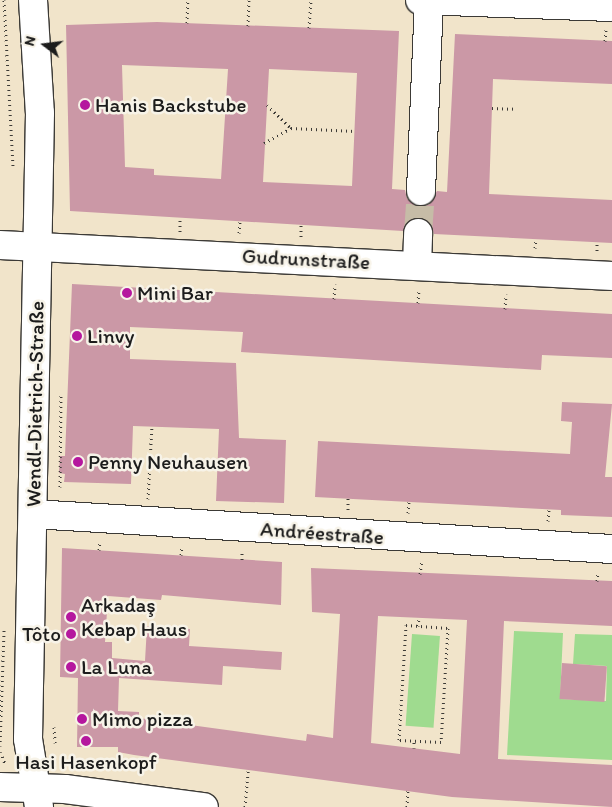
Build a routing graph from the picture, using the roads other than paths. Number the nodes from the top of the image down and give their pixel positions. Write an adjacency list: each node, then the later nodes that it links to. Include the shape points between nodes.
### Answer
1 (33, 0): 8 (street, Wendl-Dietrich-Straße, via 40,113)
2 (420, 0): 3 (street)
3 (429, 0): 4 (street); 5 (street)
4 (612, 7)
5 (421, 191)
6 (418, 233): 9 (street)
7 (0, 245): 8 (street, Gudrunstraße)
8 (39, 245): 9 (street, Gudrunstraße); 11 (street, Wendl-Dietrich-Straße)
9 (416, 266): 10 (street, Gudrunstraße)
10 (612, 276)
11 (33, 514): 12 (street, Andréestraße); 14 (street, Wendl-Dietrich-Straße, via 28,739)
12 (612, 549)
13 (0, 786): 14 (street)
14 (38, 798): 15 (street)
15 (204, 807)

